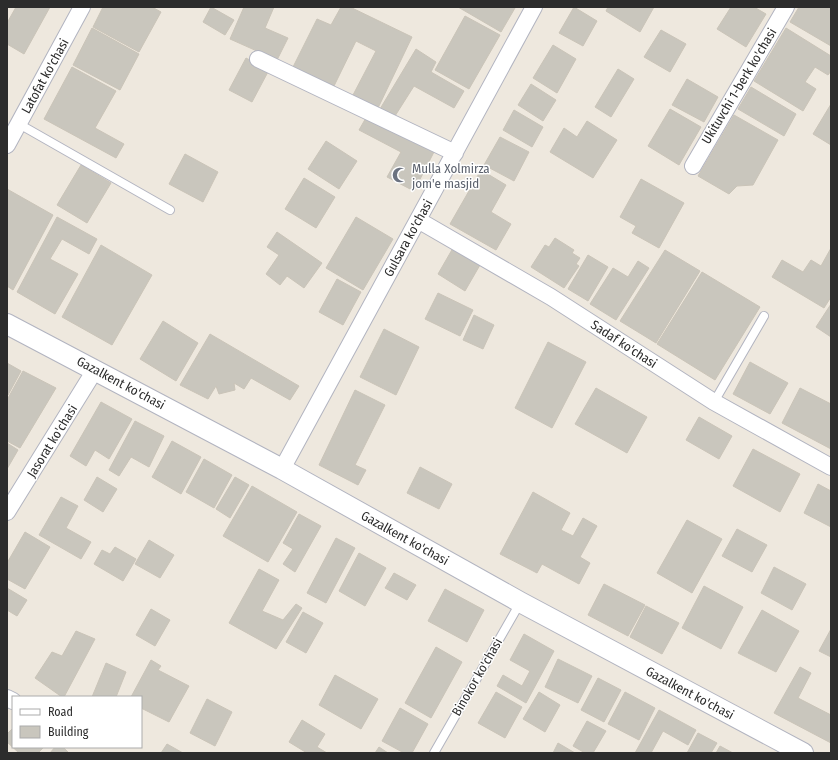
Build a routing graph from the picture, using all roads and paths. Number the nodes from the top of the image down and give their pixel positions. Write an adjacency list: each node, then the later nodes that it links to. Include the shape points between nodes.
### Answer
1 (82, 7): 5 (street, Latofat ko'chasi)
2 (786, 7): 8 (street, Ukituvchi 1-berk ko'chasi)
3 (533, 8): 7 (street, Gulsara ko'chasi)
4 (258, 59): 7 (street)
5 (19, 124): 6 (street, Latofat ko'chasi); 9 (lane)
6 (7, 145)
7 (454, 153): 10 (street, Gulsara ko'chasi)
8 (693, 166)
9 (170, 210)
10 (418, 220): 14 (street, Sadaf ko'chasi, via 551,297); 16 (street, Gulsara ko'chasi)
11 (764, 316): 14 (lane)
12 (7, 324): 13 (street, Gazalkent ko'chasi)
13 (95, 370): 16 (street, Gazalkent ko'chasi); 17 (street, Jasorat ko'chasi)
14 (714, 402): 15 (street, Sadaf ko'chasi)
15 (831, 467)
16 (282, 469): 18 (street, Gazalkent ko'chasi)
17 (7, 512)
18 (520, 602): 19 (lane, Binokor ko'chasi); 20 (street, Gazalkent ko'chasi)
19 (434, 753)
20 (803, 753)

